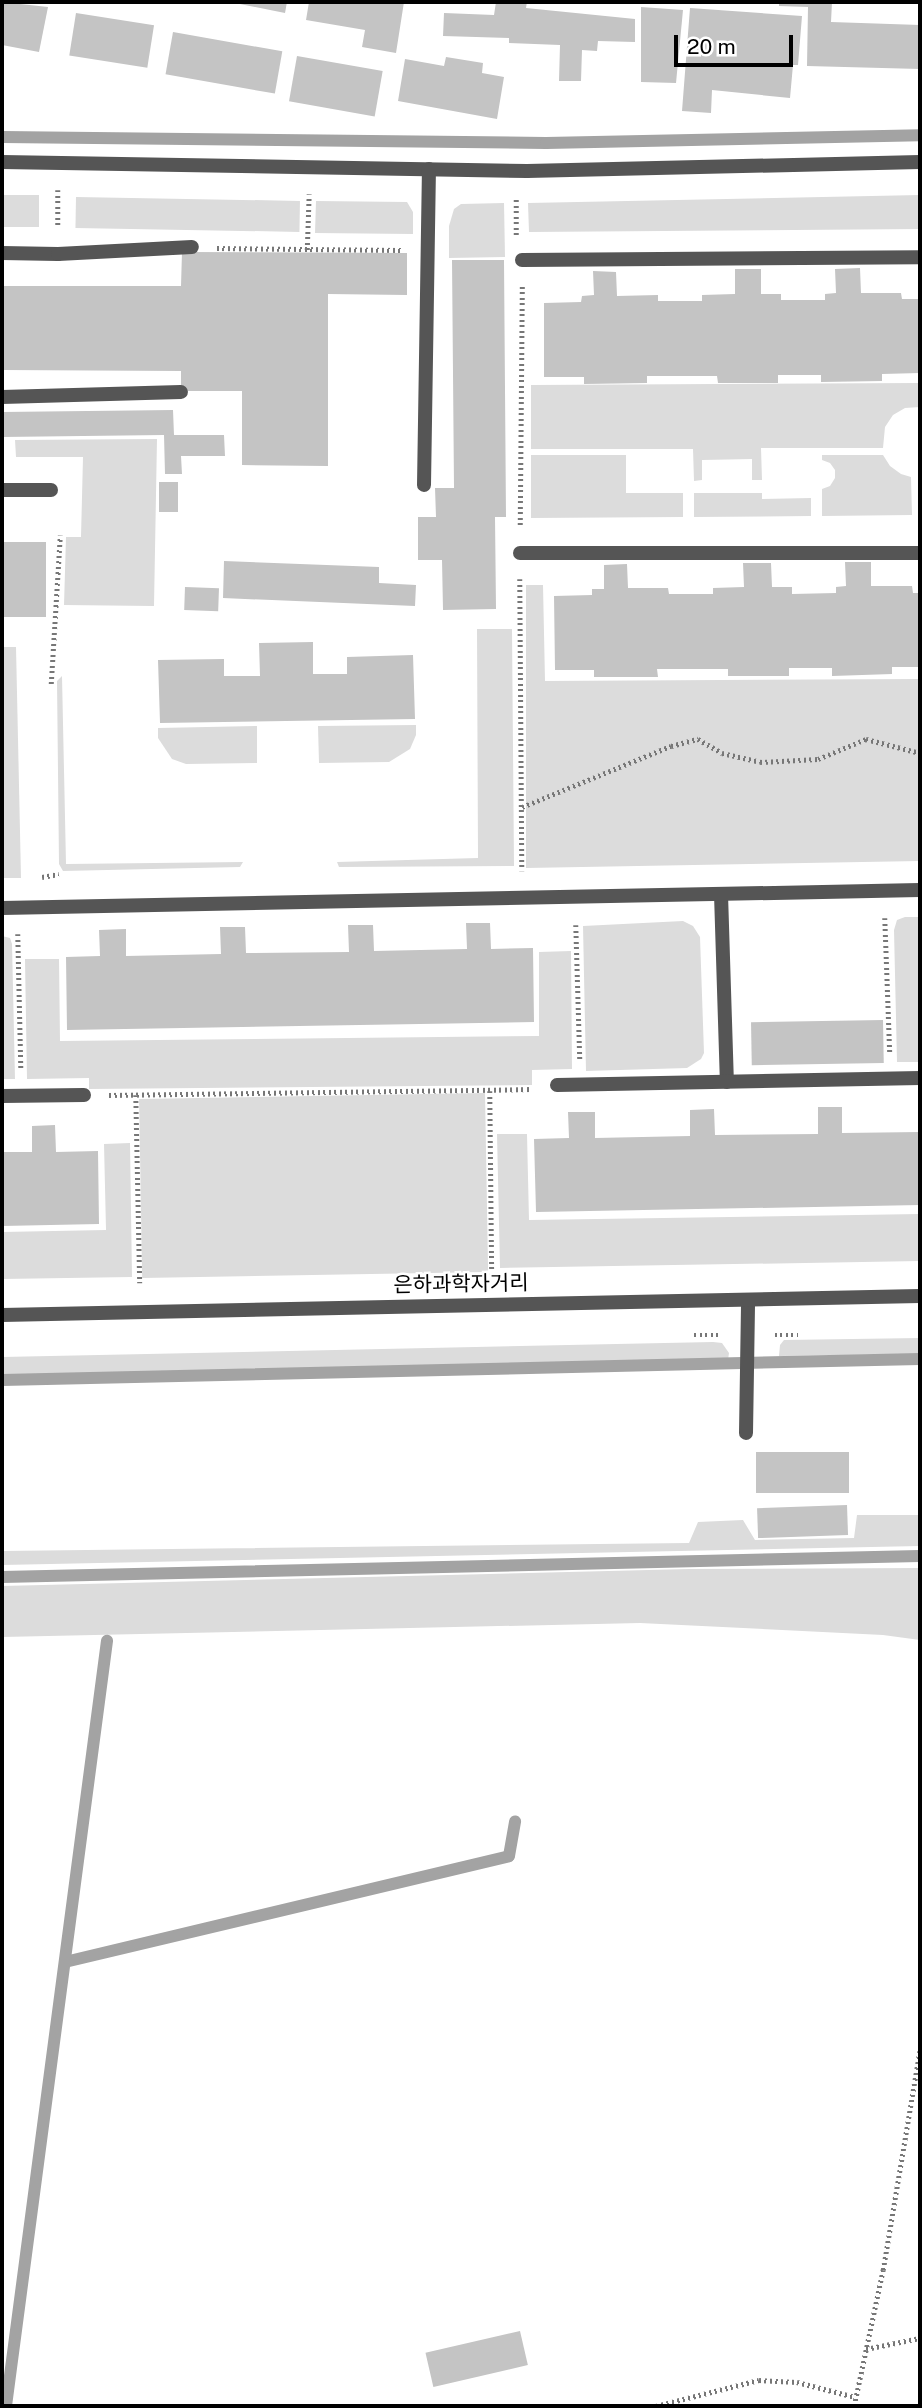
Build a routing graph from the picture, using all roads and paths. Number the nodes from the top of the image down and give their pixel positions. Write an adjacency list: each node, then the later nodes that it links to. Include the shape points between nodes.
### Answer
1 (2, 162): 3 (street)
2 (920, 162): 3 (street)
3 (429, 169): 8 (street)
4 (58, 189): 10 (path)
5 (309, 193): 7 (path)
6 (192, 247): 7 (path); 10 (street)
7 (307, 250): 8 (path)
8 (428, 250): 15 (street)
9 (2, 253): 10 (street)
10 (58, 254)
11 (920, 257): 12 (street)
12 (522, 260)
13 (181, 392): 14 (street)
14 (2, 397)
15 (424, 485)
16 (2, 489): 17 (street)
17 (51, 490)
18 (60, 535): 21 (path)
19 (920, 553): 20 (street)
20 (520, 554)
21 (51, 684)
22 (920, 753): 23 (path, via 866,738 818,759 760,762 722,753 698,739)
23 (522, 807)
24 (920, 890): 25 (street)
25 (721, 894): 26 (street); 32 (street)
26 (2, 908)
27 (885, 910): 31 (path)
28 (576, 917): 34 (path)
29 (18, 929): 38 (path)
30 (920, 1078): 31 (street)
31 (891, 1079): 32 (street)
32 (727, 1082): 34 (street)
33 (557, 1085): 34 (street); 35 (path)
34 (582, 1085)
35 (490, 1091): 36 (path); 40 (path)
36 (136, 1095): 39 (path); 41 (path)
37 (2, 1096): 38 (street)
38 (23, 1096): 39 (street)
39 (84, 1096)
40 (492, 1277)
41 (139, 1283)
42 (920, 1296): 43 (street, 은하과학자거리)
43 (748, 1300): 44 (street, 은하과학자거리); 45 (street)
44 (2, 1315)
45 (746, 1433)
46 (920, 2050): 48 (path)
47 (920, 2338): 48 (path)
48 (866, 2349): 49 (path)
49 (855, 2397): 50 (path, via 797,2382 759,2380); 51 (path)
50 (656, 2406)
51 (854, 2406)

